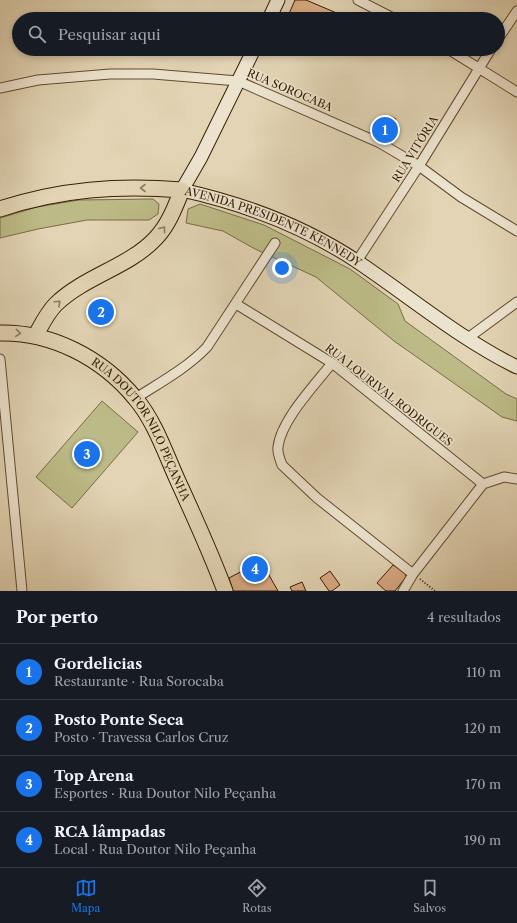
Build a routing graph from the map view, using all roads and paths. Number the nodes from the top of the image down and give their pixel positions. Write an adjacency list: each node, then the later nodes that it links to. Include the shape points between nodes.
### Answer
1 (278, 0): 4 (street)
2 (358, 0): 5 (street)
3 (517, 11): 6 (street)
4 (272, 12)
5 (381, 12)
6 (505, 29)
7 (250, 56): 11 (street)
8 (460, 56): 10 (street)
9 (486, 56): 10 (street, RUA VITÓRIA)
10 (479, 67): 13 (street); 14 (street, RUA VITÓRIA)
11 (238, 81): 12 (street, RUA SOROCABA, via 153,74 110,74 38,80); 14 (street, RUA SOROCABA, via 364,135); 15 (street)
12 (0, 88)
13 (517, 92)
14 (420, 166): 17 (street, RUA SOROCABA, via 461,197); 19 (street, RUA VITÓRIA)
15 (182, 190): 16 (main road, AVENIDA PRESIDENTE KENNEDY, one-way to 16, via 101,188 32,198); 19 (street, AVENIDA PRESIDENTE KENNEDY, via 240,205 275,218); 23 (main road, one-way to 15, via 47,315 68,294 140,252 155,239 165,227)
16 (0, 209)
17 (517, 230)
18 (275, 243): 21 (street)
19 (357, 261): 24 (street, AVENIDA PRESIDENTE KENNEDY)
20 (517, 302): 24 (street)
21 (236, 304): 26 (street, RUA LOURIVAL RODRIGUES); 28 (street, via 207,347 195,359)
22 (0, 333): 23 (main road, RUA DOUTOR NILO PEÇANHA, one-way to 23)
23 (36, 335): 28 (main road, RUA DOUTOR NILO PEÇANHA, via 60,342 86,356 113,376)
24 (468, 338): 27 (street, AVENIDA PRESIDENTE KENNEDY)
25 (0, 359): 32 (street)
26 (332, 364): 30 (street, RUA LOURIVAL RODRIGUES); 31 (street, via 283,430 278,449 279,458 282,465 317,498)
27 (517, 367)
28 (136, 398): 33 (main road, RUA DOUTOR NILO PEÇANHA, via 149,419 186,498)
29 (517, 479): 30 (street, via 504,477)
30 (483, 484): 31 (street)
31 (413, 574): 34 (street); 35 (path)
32 (22, 591)
33 (225, 591)
34 (404, 591)
35 (435, 591)

